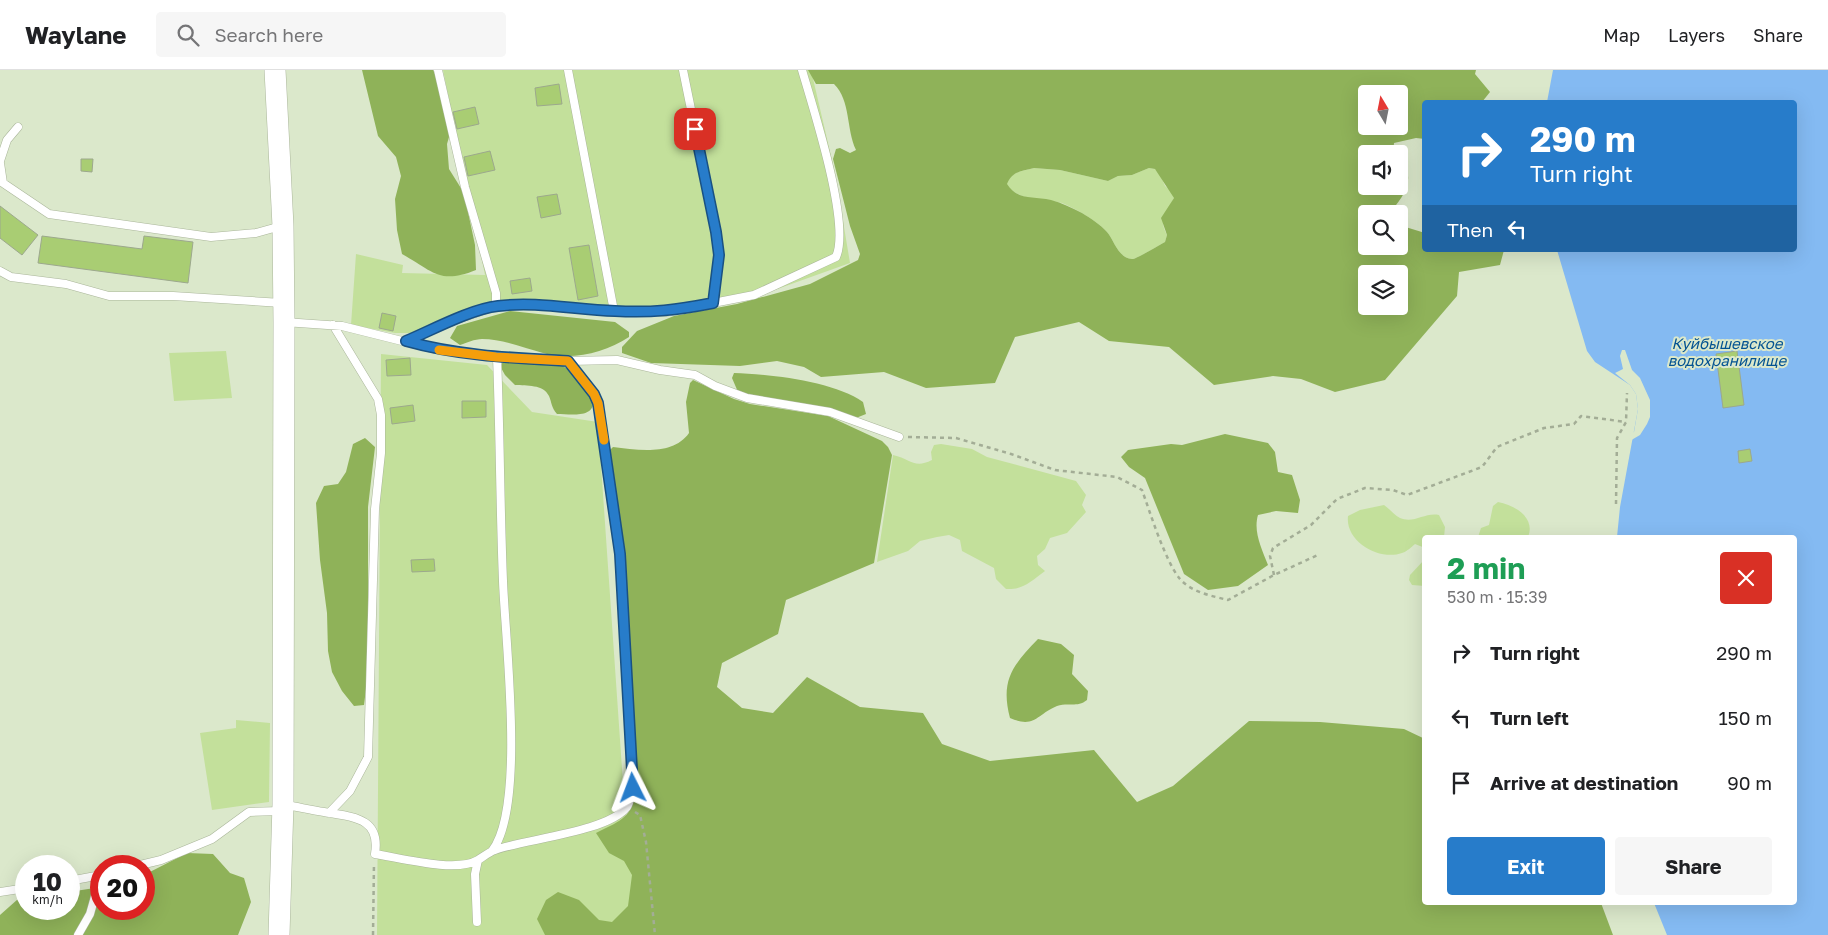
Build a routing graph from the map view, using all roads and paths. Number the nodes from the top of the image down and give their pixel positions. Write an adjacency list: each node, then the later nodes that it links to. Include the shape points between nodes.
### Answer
1 (275, 70): 8 (street)
2 (438, 70): 11 (lane, via 465,187 496,293)
3 (568, 70): 12 (lane)
4 (683, 70): 10 (lane, via 719,255)
5 (802, 70): 10 (lane, via 837,201 839,251 827,264 754,295)
6 (18, 127): 7 (lane, via 7,140)
7 (0, 162): 8 (lane, via 4,183 49,214 211,236 256,233)
8 (283, 226): 13 (street)
9 (0, 271): 13 (lane, via 11,277 66,284 109,296 173,296)
10 (713, 303): 12 (lane, via 666,312)
11 (496, 306): 12 (lane, via 537,304); 15 (lane)
12 (614, 311)
13 (284, 313): 14 (lane); 25 (street)
14 (333, 325): 15 (lane); 26 (lane, via 378,399 381,430 375,509 368,757 350,791)
15 (406, 341): 16 (lane, via 434,349)
16 (496, 357): 17 (lane); 27 (lane, via 512,743 508,806 502,834)
17 (568, 361): 20 (lane, via 617,360 695,375 746,398 830,412); 24 (lane, via 598,403 620,554 633,788)
18 (1626, 393): 19 (path)
19 (1626, 422): 21 (path, via 1617,438); 23 (path, via 1581,416 1574,424 1537,430 1497,447 1482,467 1407,495 1393,490 1365,488 1336,499 1311,526 1273,548 1270,556)
20 (899, 437): 23 (path, via 956,438 1054,470 1116,477 1142,490 1163,547 1180,579 1199,592 1228,600)
21 (1616, 504)
22 (1320, 554): 23 (path)
23 (1274, 575)
24 (627, 807): 27 (lane, via 585,829); 38 (path, via 640,815 646,842)
25 (283, 808): 26 (lane); 30 (lane, via 249,812 212,839); 36 (street)
26 (329, 813): 28 (lane, via 362,820 372,830 377,842)
27 (492, 851): 29 (lane)
28 (375, 854): 29 (lane, via 457,866); 37 (path)
29 (478, 860): 34 (lane)
30 (155, 861)
31 (15, 890): 32 (lane)
32 (0, 892)
33 (90, 914): 35 (lane)
34 (476, 922)
35 (78, 935)
36 (279, 935)
37 (373, 935)
38 (655, 935)

